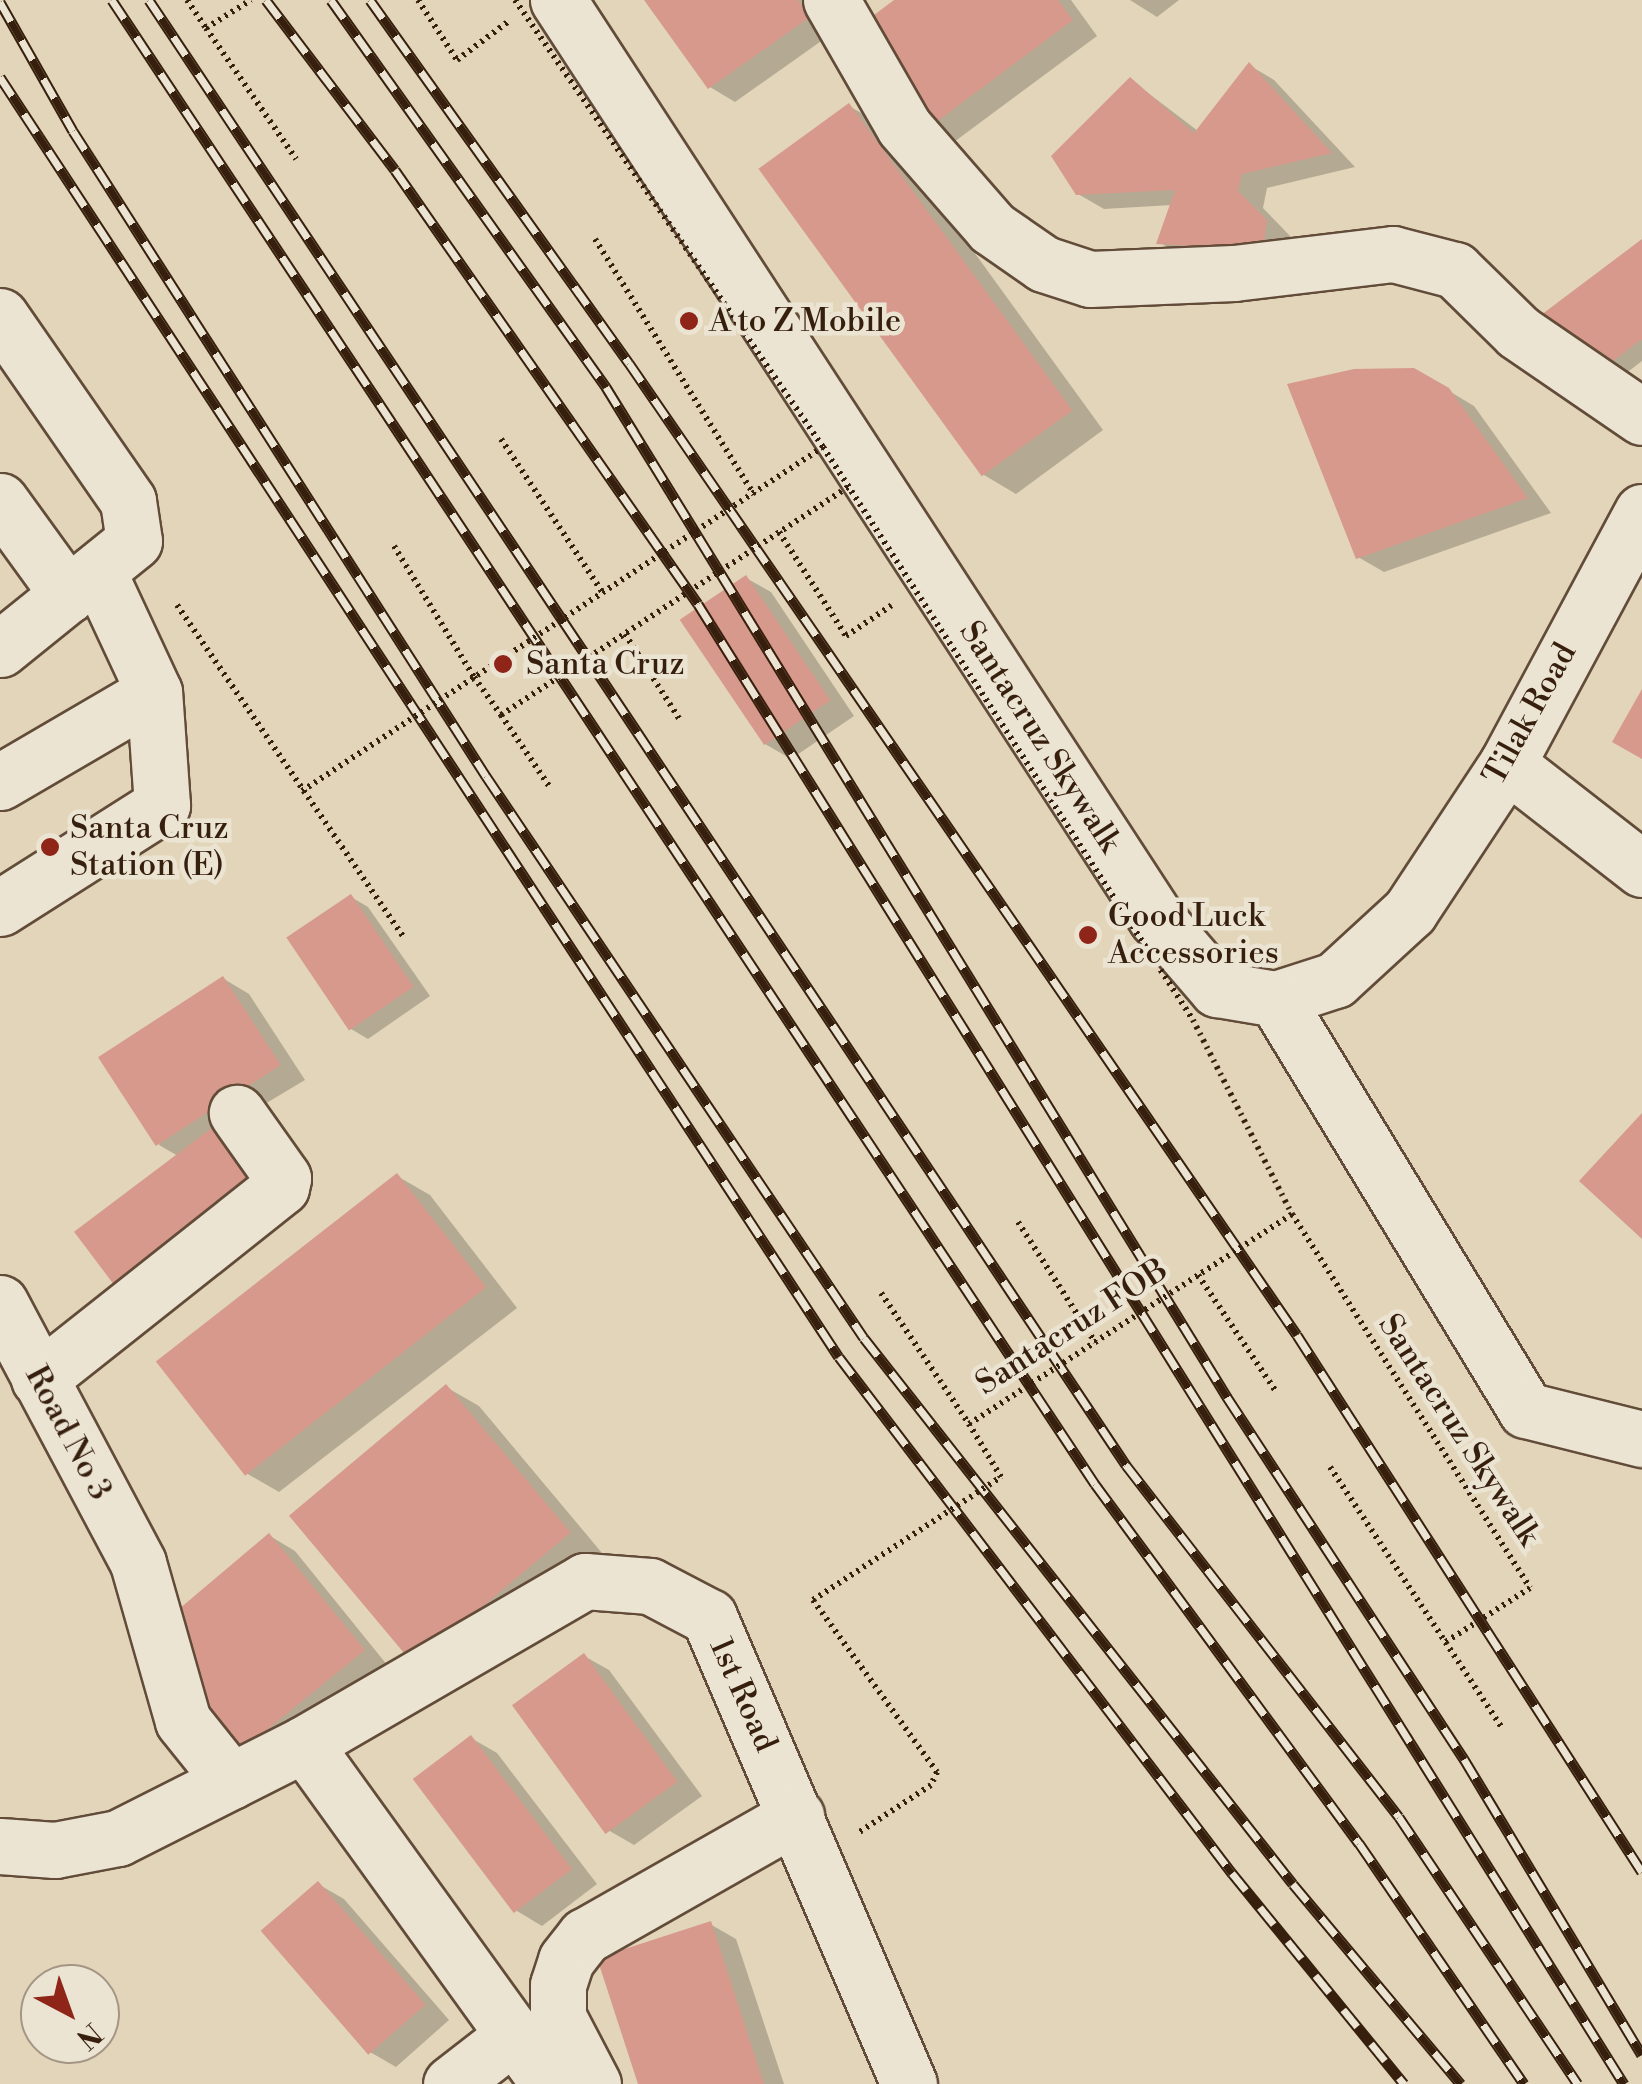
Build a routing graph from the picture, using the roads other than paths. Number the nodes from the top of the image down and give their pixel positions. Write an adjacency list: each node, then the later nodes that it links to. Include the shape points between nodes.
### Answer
1 (558, 0): 14 (street, via 1156,918 1217,989)
2 (831, 0): 4 (street, via 904,126 992,228 1044,264 1090,279 1234,273 1393,254 1455,270 1518,332)
3 (0, 316): 7 (street, via 128,502)
4 (1642, 416)
5 (0, 501): 7 (street)
6 (1642, 512): 10 (street, Tilak Road)
7 (100, 570): 8 (street); 9 (street)
8 (0, 649)
9 (154, 692): 11 (street); 13 (street, via 162,805)
10 (1507, 764): 12 (street); 14 (street, Tilak Road, via 1410,911 1335,980)
11 (0, 782)
12 (1642, 869)
13 (0, 908)
14 (1276, 999): 18 (street, via 1526,1410)
15 (237, 1113): 17 (street, via 283,1178 281,1187)
16 (0, 1303): 17 (street, Road No 3)
17 (38, 1379): 20 (street, Road No 3, via 138,1563 172,1698)
18 (1642, 1438)
19 (304, 1744): 20 (street, 1st Road); 21 (street, 1st Road, via 585,1580 650,1586 709,1617); 23 (street)
20 (231, 1781): 22 (street, 1st Road, via 118,1838 55,1850)
21 (796, 1816): 26 (street, via 585,1936 566,1960 558,2017); 27 (street, 1st Road)
22 (0, 1846)
23 (514, 2035): 24 (street); 25 (street)
24 (451, 2084)
25 (549, 2084)
26 (593, 2084)
27 (909, 2084)

